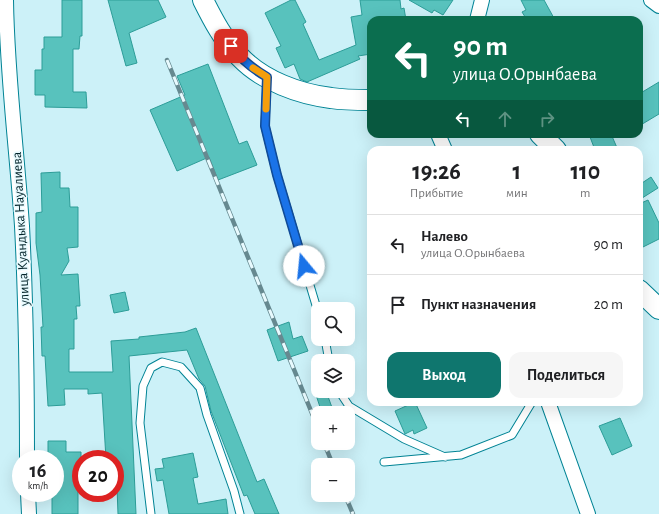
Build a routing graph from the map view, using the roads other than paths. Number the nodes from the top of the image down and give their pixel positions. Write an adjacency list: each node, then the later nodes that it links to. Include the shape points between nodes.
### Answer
1 (6, 0): 17 (street, улица Куандыка Науалиева, via 22,234 27,351)
2 (203, 0): 7 (street, via 214,23 240,57)
3 (482, 0): 6 (street)
4 (651, 0): 5 (street)
5 (659, 6)
6 (478, 16)
7 (267, 77): 8 (street, via 297,91 331,98); 12 (lane, via 265,126)
8 (367, 100)
9 (544, 138): 10 (street)
10 (552, 146)
11 (643, 294): 13 (street)
12 (315, 302)
13 (659, 309)
14 (343, 398): 18 (lane, via 349,406 404,439)
15 (530, 406): 18 (lane, via 512,435 461,456)
16 (549, 406): 24 (street)
17 (27, 450)
18 (445, 457): 19 (lane)
19 (384, 462)
20 (28, 502): 21 (street)
21 (29, 514)
22 (151, 514): 23 (lane, via 140,423 143,386 151,368 162,362 181,367 200,388)
23 (240, 514)
24 (588, 514)

